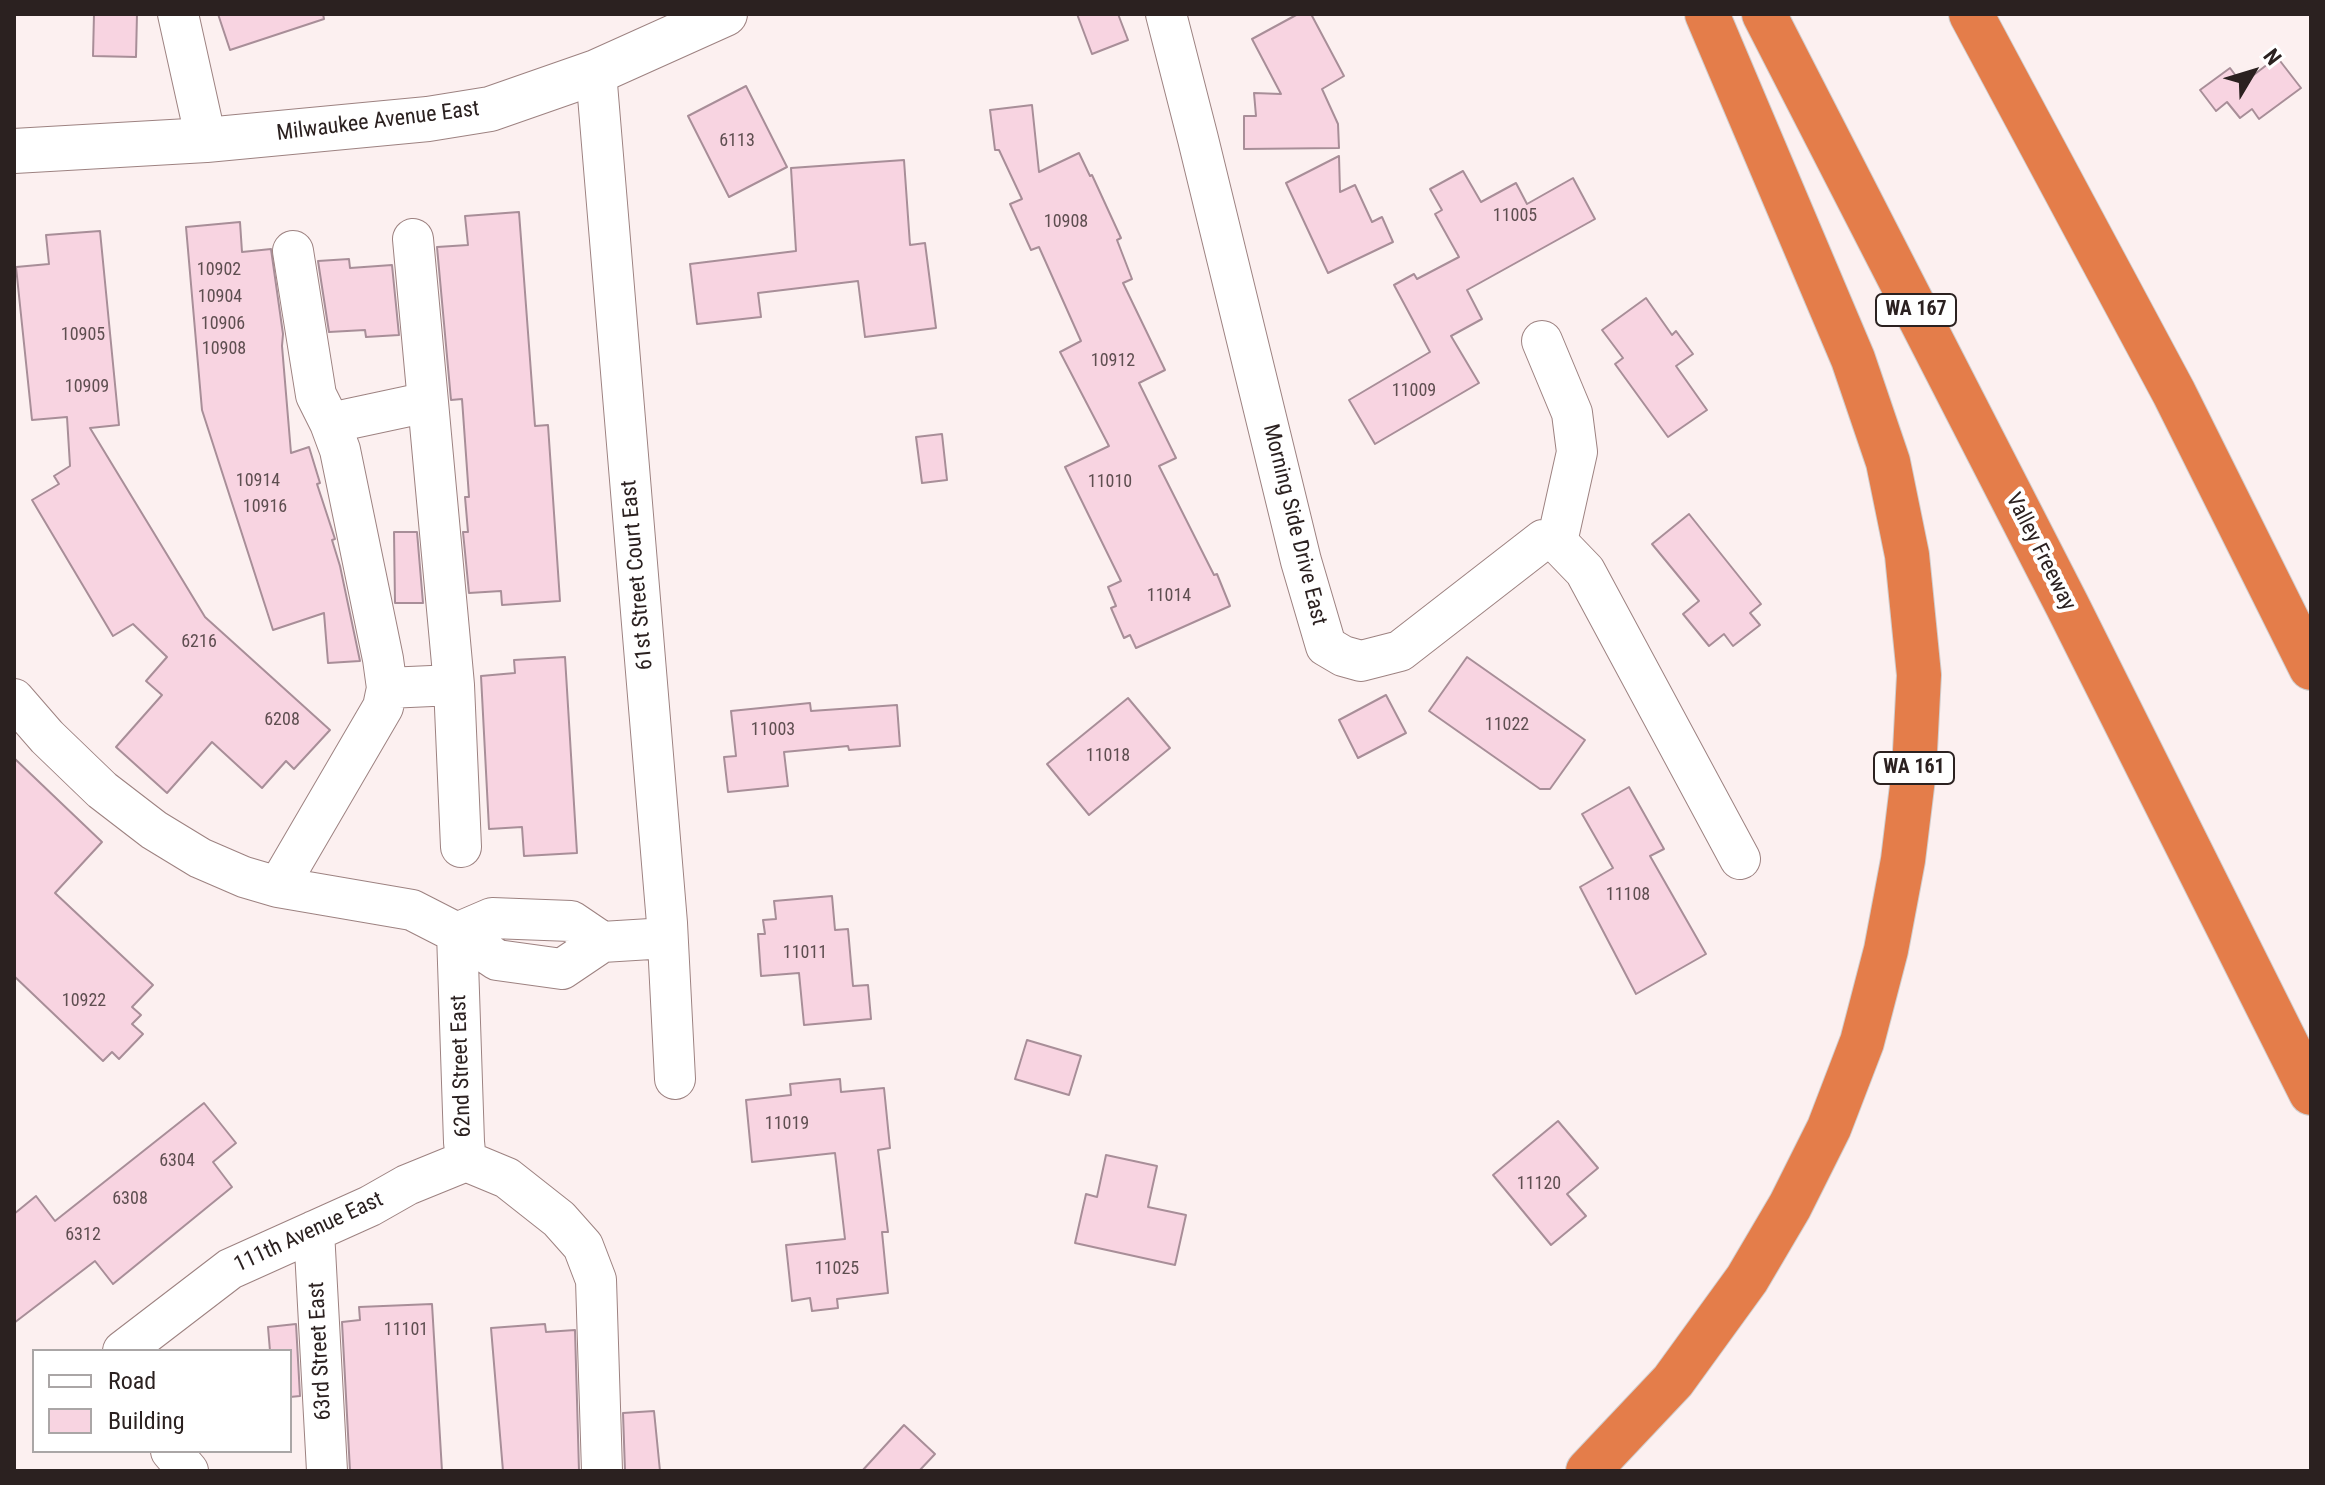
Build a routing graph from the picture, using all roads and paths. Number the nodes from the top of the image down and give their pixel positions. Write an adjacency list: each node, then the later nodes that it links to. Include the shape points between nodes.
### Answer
1 (178, 14): 8 (street)
2 (725, 14): 7 (street, Milwaukee Avenue East)
3 (1166, 14): 16 (street, Morning Side Drive East, via 1326,646 1361,661 1400,651 1543,540)
4 (1707, 14): 36 (highway, WA 161, via 1853,359 1888,462 1907,555 1919,675 1914,770 1886,950 1862,1042 1829,1128 1747,1279 1673,1381)
5 (1764, 14): 28 (highway, Valley Freeway / WA 167)
6 (1971, 14): 13 (highway)
7 (596, 72): 8 (street, Milwaukee Avenue East, via 490,109); 26 (street, 61st Street Court East)
8 (206, 140): 9 (street, Milwaukee Avenue East)
9 (14, 151)
10 (413, 239): 14 (street)
11 (293, 251): 15 (street, via 316,395)
12 (1542, 341): 16 (street, via 1572,413 1577,452)
13 (2174, 393): 17 (highway); 18 (highway)
14 (428, 402): 15 (street); 19 (street)
15 (330, 423): 20 (street)
16 (1557, 542): 23 (street, via 1585,571)
17 (2311, 658)
18 (2311, 668)
19 (454, 685): 20 (street); 22 (street)
20 (387, 688): 24 (street, via 383,707)
21 (14, 699): 24 (street, via 102,790 154,830 200,858)
22 (461, 847)
23 (1740, 859)
24 (278, 887): 25 (street, via 412,910)
25 (457, 933): 26 (street, via 492,918 571,921 602,942); 29 (street, 62nd Street East)
26 (667, 938): 27 (street, 61st Street Court East)
27 (675, 1079)
28 (2311, 1093)
29 (466, 1161): 30 (street, 111th Avenue East); 35 (street, 62nd Street East, via 507,1178 559,1219 583,1246 596,1280)
30 (314, 1231): 31 (street, 111th Avenue East, via 230,1269); 34 (street, 63rd Street East)
31 (126, 1349)
32 (173, 1453): 33 (street)
33 (188, 1471)
34 (327, 1471)
35 (602, 1471)
36 (1588, 1471)

